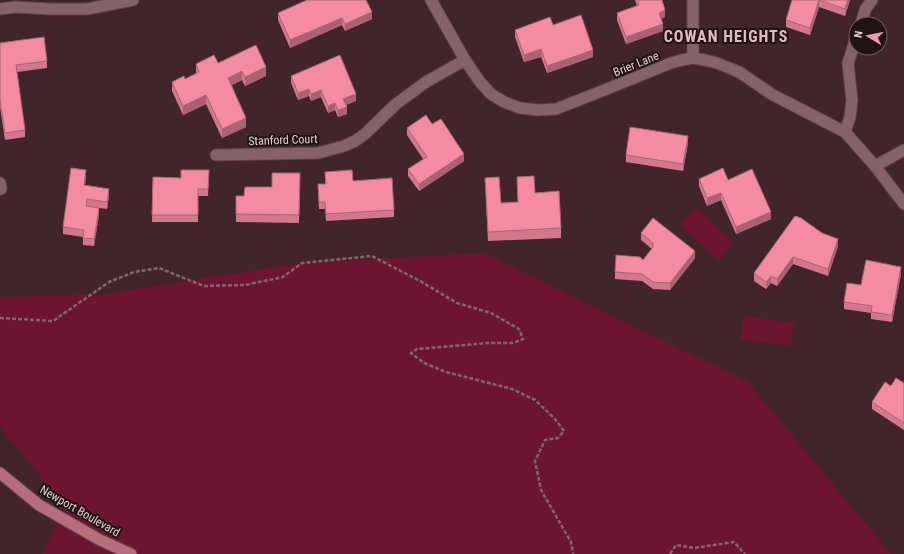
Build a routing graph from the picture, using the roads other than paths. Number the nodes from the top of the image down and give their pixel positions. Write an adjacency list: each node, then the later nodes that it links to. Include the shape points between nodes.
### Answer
1 (133, 0): 5 (street, via 87,9)
2 (432, 0): 9 (street, Brier Lane)
3 (692, 0): 8 (street)
4 (872, 0): 6 (street)
5 (0, 9)
6 (863, 16)
7 (850, 56): 10 (street, via 848,63 852,101)
8 (693, 58): 9 (street, Brier Lane, via 671,63 556,109 538,110 520,108 491,94); 10 (street, Brier Lane, via 717,63 739,72 773,95)
9 (465, 60): 12 (street, Stanford Court, via 426,82 396,104 365,134 344,146 318,153)
10 (845, 132): 13 (street, Brier Lane)
11 (904, 150): 13 (street)
12 (216, 155)
13 (875, 166): 14 (street, Brier Lane)
14 (904, 204)
15 (0, 473): 16 (main road, Newport Boulevard, via 39,505 100,540)
16 (131, 554)

